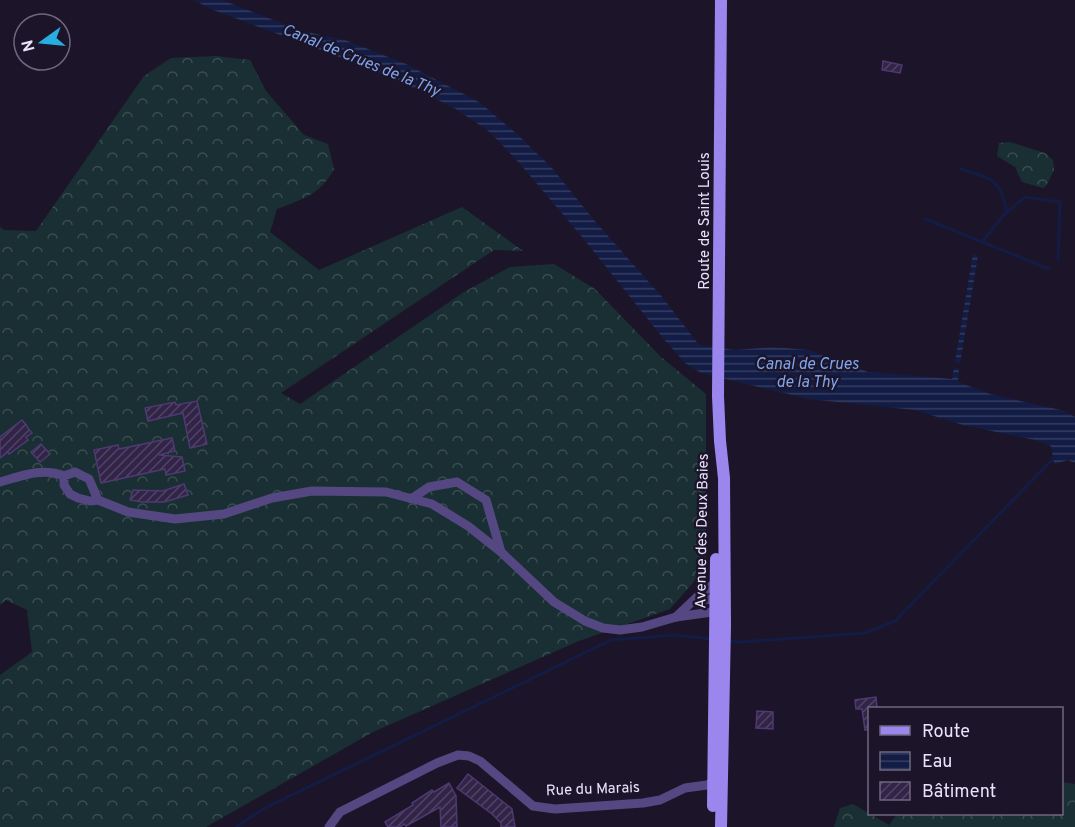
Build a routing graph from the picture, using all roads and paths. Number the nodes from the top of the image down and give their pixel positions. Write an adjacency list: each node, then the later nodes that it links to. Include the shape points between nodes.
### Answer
1 (721, 0): 2 (main road, Route de Saint Louis)
2 (720, 441): 8 (main road, Avenue des Deux Baies); 10 (main road, Avenue des Deux Baies, via 724,478)
3 (63, 476): 4 (street, via 53,471); 6 (street, via 70,494); 6 (street, via 75,472 89,479)
4 (0, 482)
5 (411, 499): 6 (street, via 386,492 312,491 272,498 224,514 175,519 128,513); 7 (street, via 432,504); 7 (street, via 429,487 457,482 486,500)
6 (98, 500)
7 (501, 552): 11 (street, via 554,602 603,628 642,627)
8 (716, 582): 9 (street); 10 (main road, Avenue des Deux Baies)
9 (697, 597): 10 (street); 11 (street)
10 (719, 608): 11 (street); 12 (main road, Avenue des Deux Baies)
11 (676, 617)
12 (719, 650): 13 (main road, Avenue des Deux Baies); 16 (main road, Avenue des Deux Baies)
13 (713, 782): 14 (street, Rue du Marais, via 643,803 555,809 533,806 480,761 458,755 340,812); 15 (main road, Avenue des Deux Baies)
14 (328, 827)
15 (713, 827)
16 (721, 827)

